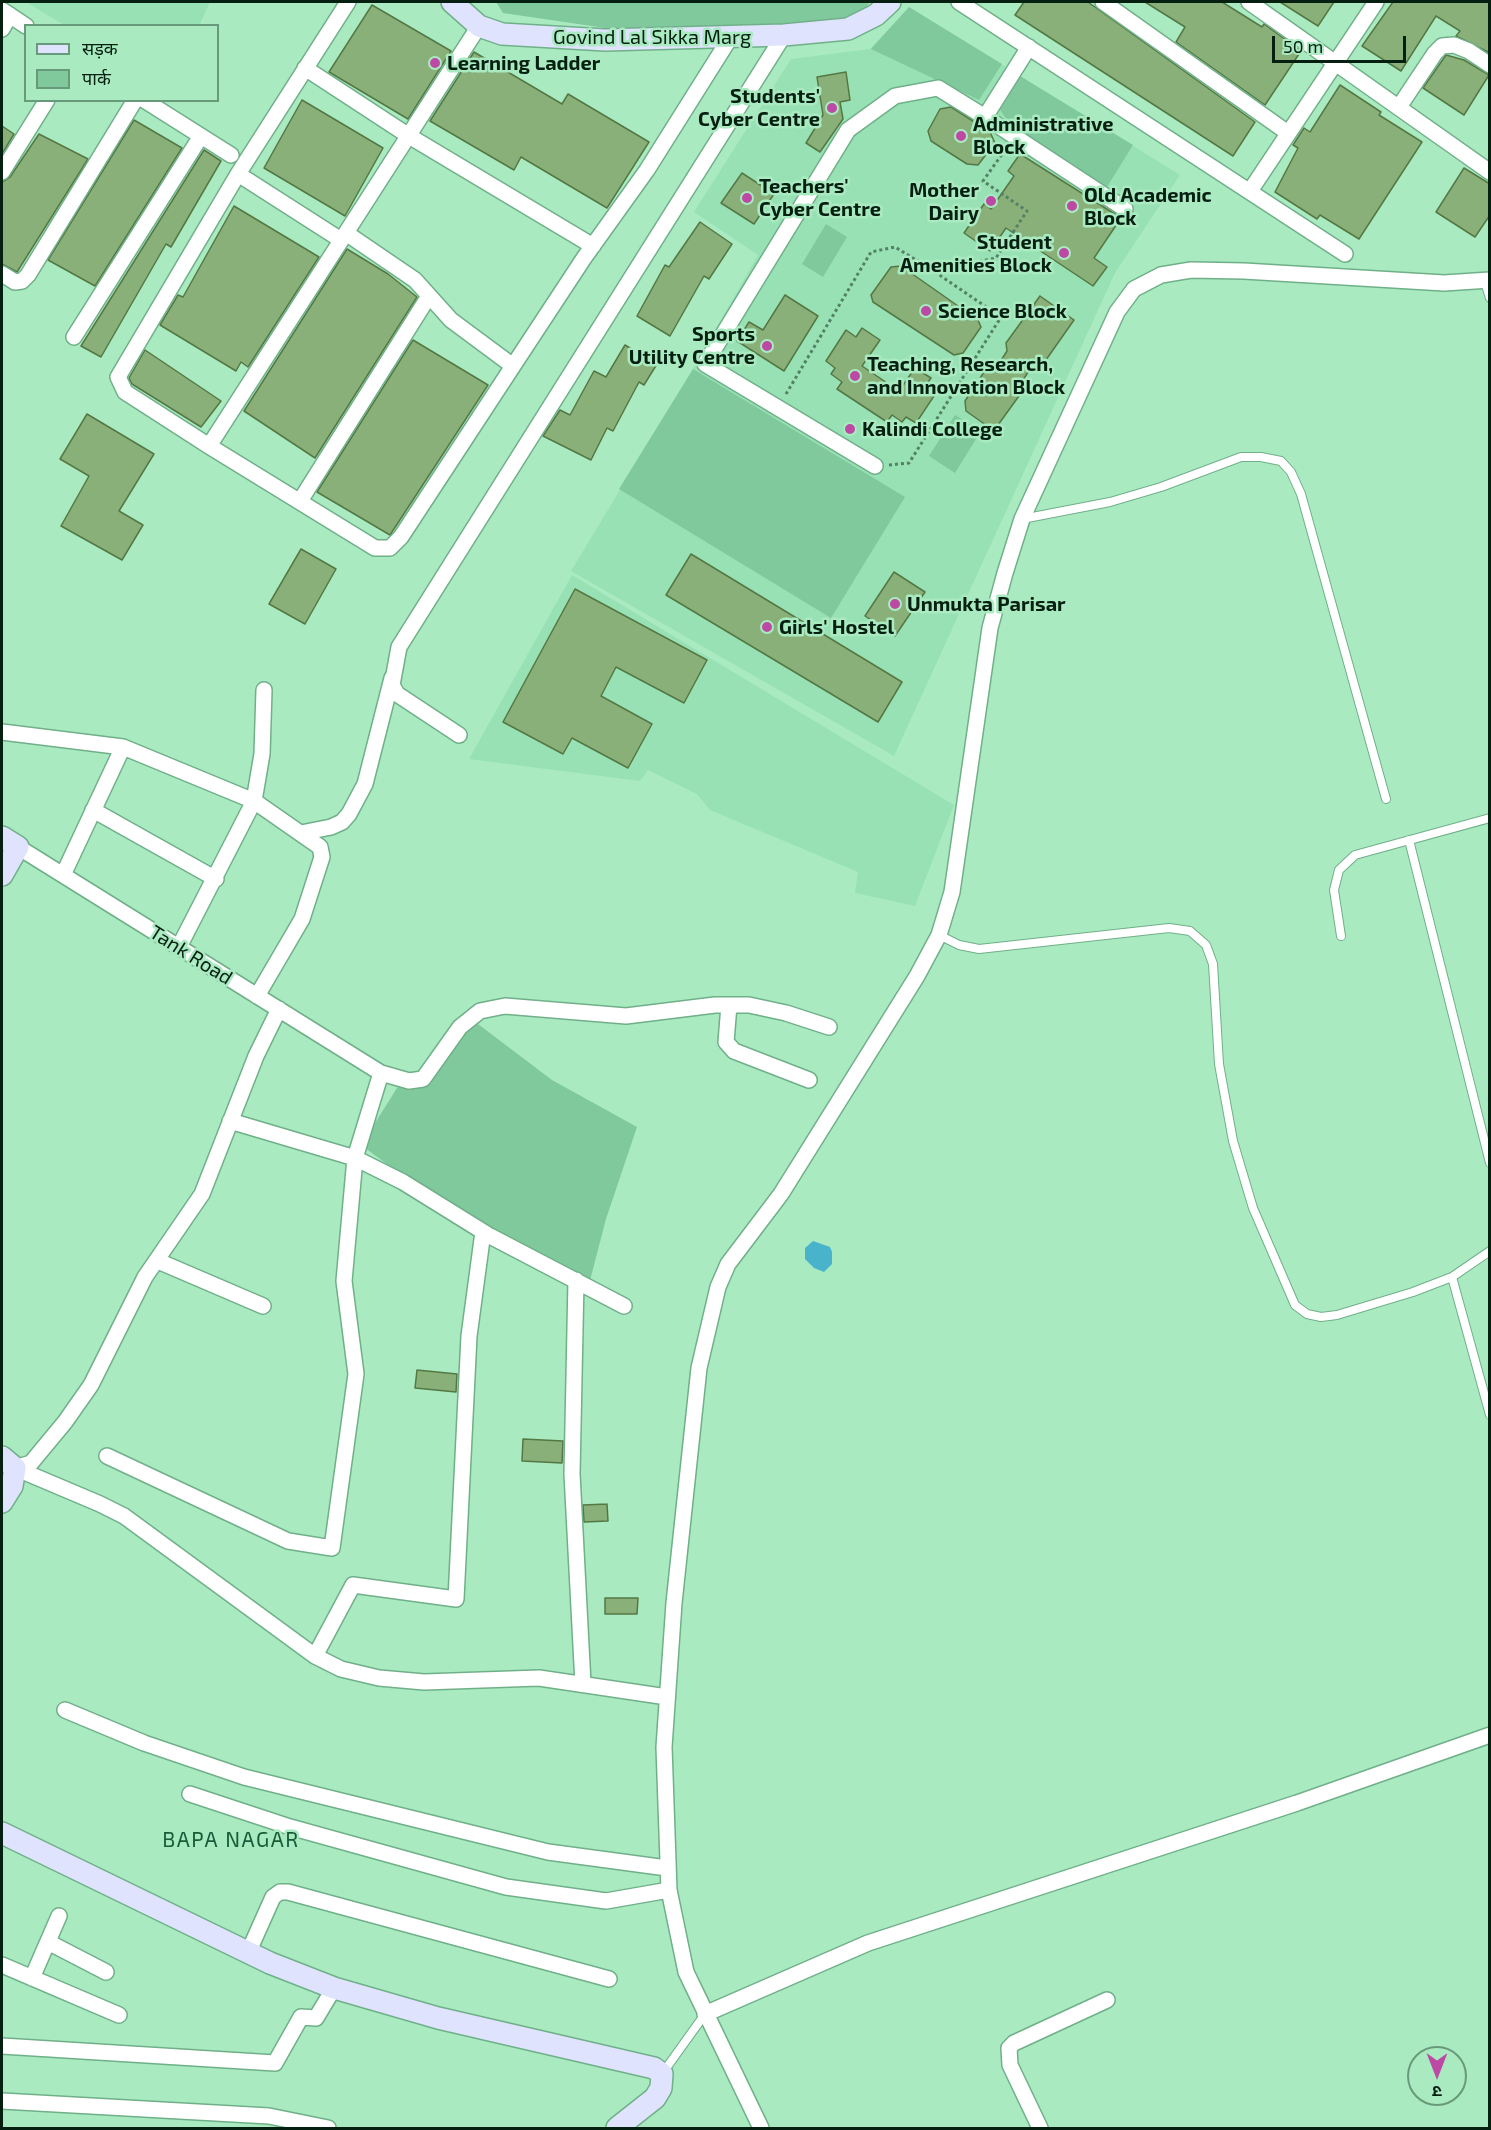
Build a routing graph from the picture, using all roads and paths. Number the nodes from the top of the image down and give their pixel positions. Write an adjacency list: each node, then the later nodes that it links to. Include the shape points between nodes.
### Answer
1 (348, 2): 16 (street)
2 (452, 2): 10 (street, Govind Lal Sikka Marg)
3 (890, 2): 11 (street, Govind Lal Sikka Marg, via 854,27)
4 (959, 2): 13 (street)
5 (1103, 2): 22 (street)
6 (1249, 2): 14 (street)
7 (1376, 2): 14 (street)
8 (4, 18): 9 (street)
9 (24, 25)
10 (479, 26): 12 (street, Govind Lal Sikka Marg, via 502,34 566,39); 24 (street)
11 (784, 36): 12 (street, Govind Lal Sikka Marg); 47 (street, via 399,647)
12 (730, 38): 33 (street, via 647,170)
13 (1029, 47): 21 (street); 30 (street)
14 (1335, 63): 20 (street); 22 (street)
15 (1490, 64): 20 (street, via 1462,48 1443,46)
16 (305, 68): 24 (street); 29 (street)
17 (46, 102): 27 (street)
18 (134, 102): 36 (street, via 28,274 15,282)
19 (147, 102): 23 (street)
20 (1399, 107): 28 (street)
21 (985, 117): 25 (street); 42 (street, via 938,88 896,96 848,130 705,364)
22 (1288, 133): 30 (street)
23 (201, 136): 26 (street); 40 (street)
24 (409, 136): 32 (street); 33 (street)
25 (1015, 136): 31 (street); 35 (path, via 983,181 1027,211 996,258)
26 (231, 155)
27 (2, 172)
28 (1490, 172)
29 (238, 174): 32 (street); 43 (street, via 118,377 125,392)
30 (1250, 191): 34 (street)
31 (1125, 209)
32 (344, 237): 38 (street, via 415,279); 43 (street)
33 (593, 246): 41 (street)
34 (1345, 254)
35 (934, 271): 42 (path, via 895,247 871,252); 44 (path, via 1001,317 909,463)
36 (2, 274)
37 (1487, 281): 39 (lane); 46 (street, via 1443,283 1191,270 1161,275 1134,289 1117,312)
38 (429, 296): 41 (street, via 451,320); 45 (street)
39 (1490, 298)
40 (74, 337)
41 (513, 366): 45 (street, via 390,548 375,548)
42 (778, 407): 44 (street)
43 (209, 446): 45 (street)
44 (875, 466)
45 (300, 501)
46 (1022, 519): 52 (lane, via 1110,502 1241,457 1281,461 1292,472 1301,494); 62 (street, via 990,628 962,834 952,892)
47 (394, 669): 50 (street, via 392,685 402,699); 56 (street, via 365,784 349,814 331,827)
48 (264, 690): 53 (street, via 262,754)
49 (2, 732): 51 (street)
50 (459, 735)
51 (123, 747): 53 (street); 54 (street)
52 (1386, 799)
53 (254, 801): 56 (street); 61 (street)
54 (93, 810): 60 (street); 61 (street)
55 (1490, 818): 57 (lane)
56 (301, 833): 65 (street, via 320,847 322,857 302,919)
57 (1409, 840): 63 (lane, via 1355,855 1339,870 1334,890); 73 (lane)
58 (10, 842): 59 (street); 60 (street, Tank Road)
59 (2, 875)
60 (63, 875): 64 (street, Tank Road)
61 (216, 879): 64 (street)
62 (939, 935): 77 (lane, via 979,950 1170,928 1190,932 1206,945 1213,964 1219,1064 1233,1141 1253,1208 1295,1305 1306,1314 1337,1315); 87 (street, via 781,1194 728,1264 718,1287 699,1368)
63 (1341, 936)
64 (179, 947): 65 (street, Tank Road)
65 (257, 996): 67 (street, Tank Road)
66 (729, 1005): 68 (street, Tank Road, via 786,1013); 69 (street, Tank Road, via 626,1016 505,1006 480,1011 460,1027 423,1079 409,1082); 70 (street, via 726,1042 734,1051)
67 (279, 1009): 69 (street, Tank Road); 71 (street)
68 (829, 1027)
69 (381, 1073): 72 (street)
70 (809, 1080)
71 (230, 1121): 72 (street); 76 (street, via 202,1194)
72 (355, 1158): 74 (street, via 403,1182); 82 (street, via 344,1281 356,1374 332,1548 288,1541)
73 (1490, 1163)
74 (483, 1232): 78 (street); 85 (street, via 469,1336 456,1599 353,1586)
75 (1490, 1251): 77 (lane)
76 (158, 1261): 79 (street); 83 (street, via 145,1277 91,1385 65,1422 30,1463)
77 (1452, 1277): 81 (lane)
78 (576, 1280): 80 (street); 86 (street, via 572,1474)
79 (263, 1306)
80 (624, 1306)
81 (1490, 1415)
82 (107, 1456)
83 (8, 1463): 84 (street, via 12,1486); 85 (street, via 124,1516)
84 (2, 1502)
85 (315, 1656): 86 (street, via 353,1673 407,1682 539,1678)
86 (583, 1684): 87 (street)
87 (668, 1697): 92 (street, via 664,1799)
88 (65, 1710): 92 (street, via 144,1743 244,1777 548,1852)
89 (1490, 1735): 103 (street, via 1297,1803 868,1943)
90 (190, 1794): 93 (street, via 291,1827 506,1887 606,1901)
91 (2, 1833): 96 (street)
92 (668, 1868): 93 (street)
93 (669, 1890): 103 (street, via 686,1972)
94 (59, 1916): 95 (street)
95 (48, 1942): 98 (street); 99 (street)
96 (248, 1953): 100 (street, via 273,1897 288,1892); 101 (street)
97 (2, 1965): 99 (street)
98 (106, 1972)
99 (32, 1978): 104 (street)
100 (609, 1979)
101 (334, 1988): 105 (street, via 316,2018 301,2017 275,2063); 106 (street, via 449,2021)
102 (1107, 2000): 111 (street, via 1009,2048 1010,2065)
103 (705, 2014): 106 (lane); 110 (street)
104 (119, 2015)
105 (2, 2046)
106 (658, 2071): 109 (street, via 662,2088 655,2098)
107 (2, 2101): 108 (street, via 269,2116)
108 (328, 2128)
109 (617, 2128)
110 (761, 2128)
111 (1040, 2128)

